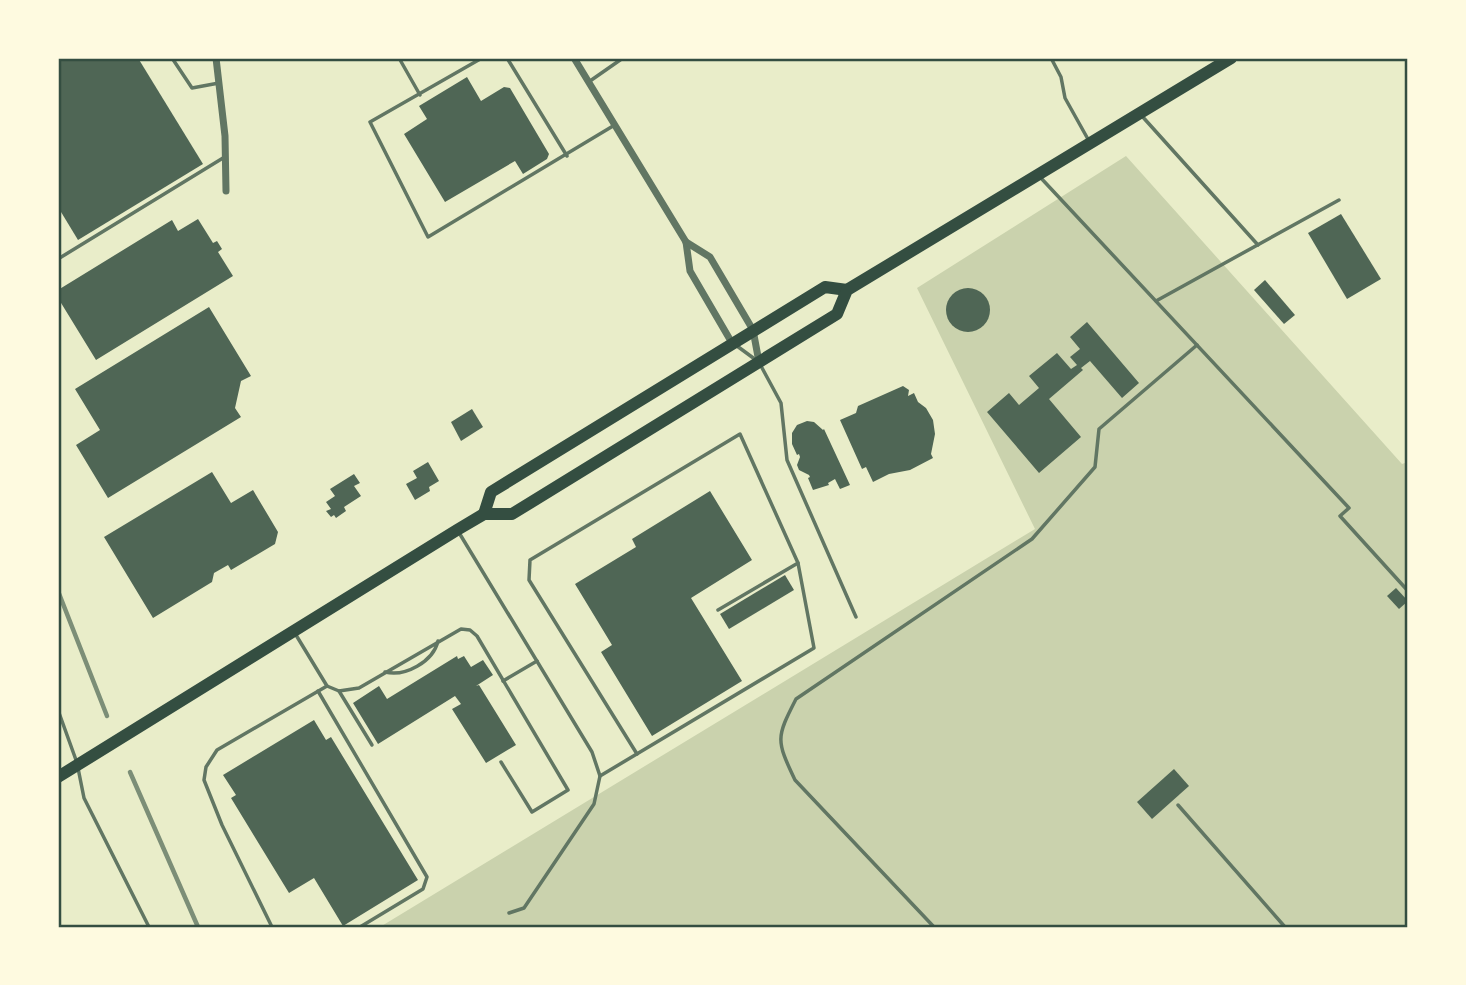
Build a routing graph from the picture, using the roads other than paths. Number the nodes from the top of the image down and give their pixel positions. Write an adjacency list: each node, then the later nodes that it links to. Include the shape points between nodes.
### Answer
1 (172, 58): 11 (lane, via 192,89)
2 (216, 58): 11 (street)
3 (399, 58): 12 (lane)
4 (482, 58): 12 (lane)
5 (507, 58): 16 (lane)
6 (574, 58): 10 (street)
7 (623, 58): 10 (lane)
8 (1051, 58): 15 (lane, via 1065,98)
9 (1231, 58): 13 (main road)
10 (589, 82): 14 (street)
11 (219, 83): 17 (street)
12 (420, 95): 16 (lane, via 370,122 428,237)
13 (1140, 113): 15 (main road); 22 (lane)
14 (615, 125): 16 (lane); 21 (street)
15 (1090, 144): 18 (main road)
16 (567, 156)
17 (226, 157): 19 (street); 23 (lane)
18 (1038, 176): 24 (main road); 25 (lane)
19 (226, 191)
20 (1339, 200): 22 (lane)
21 (686, 242): 26 (street, via 710,257); 27 (street, via 690,271)
22 (1258, 245): 25 (lane)
23 (58, 259)
24 (847, 290): 26 (main road, via 825,287); 29 (main road, via 837,314)
25 (1156, 301): 28 (lane)
26 (753, 330): 27 (main road); 29 (street)
27 (732, 343): 29 (lane); 30 (main road, via 491,492)
28 (1197, 345): 33 (lane, via 1349,508 1340,516); 56 (lane, via 1099,429 1096,467 1032,539 796,699 780,729 782,752 795,780)
29 (759, 362): 30 (main road, via 512,514); 35 (lane, via 781,403 787,460)
30 (484, 514): 31 (main road)
31 (457, 530): 36 (main road); 38 (lane)
32 (798, 563): 34 (lane); 46 (lane, via 814,648); 46 (lane, via 740,434 530,561 529,580)
33 (1408, 592)
34 (718, 610)
35 (856, 617)
36 (293, 630): 41 (lane); 48 (main road)
37 (439, 640): 39 (lane); 39 (lane, via 431,657 396,674); 40 (lane, via 461,629 470,630)
38 (537, 661): 40 (lane); 49 (lane, via 592,752)
39 (386, 671): 43 (lane, via 359,688)
40 (503, 681): 47 (lane, via 568,790 532,812)
41 (327, 686): 42 (lane); 43 (lane)
42 (318, 691): 54 (lane, via 217,750 206,767 204,780 222,825); 55 (lane, via 427,877 423,889)
43 (339, 691): 45 (lane)
44 (58, 710): 48 (lane)
45 (372, 746)
46 (637, 754): 49 (lane)
47 (501, 762)
48 (78, 765): 50 (main road); 53 (lane, via 84,798)
49 (600, 776): 52 (lane, via 594,804 524,908)
50 (58, 777)
51 (1178, 805): 57 (lane)
52 (509, 913)
53 (149, 927)
54 (272, 927)
55 (360, 927)
56 (934, 927)
57 (1286, 927)

